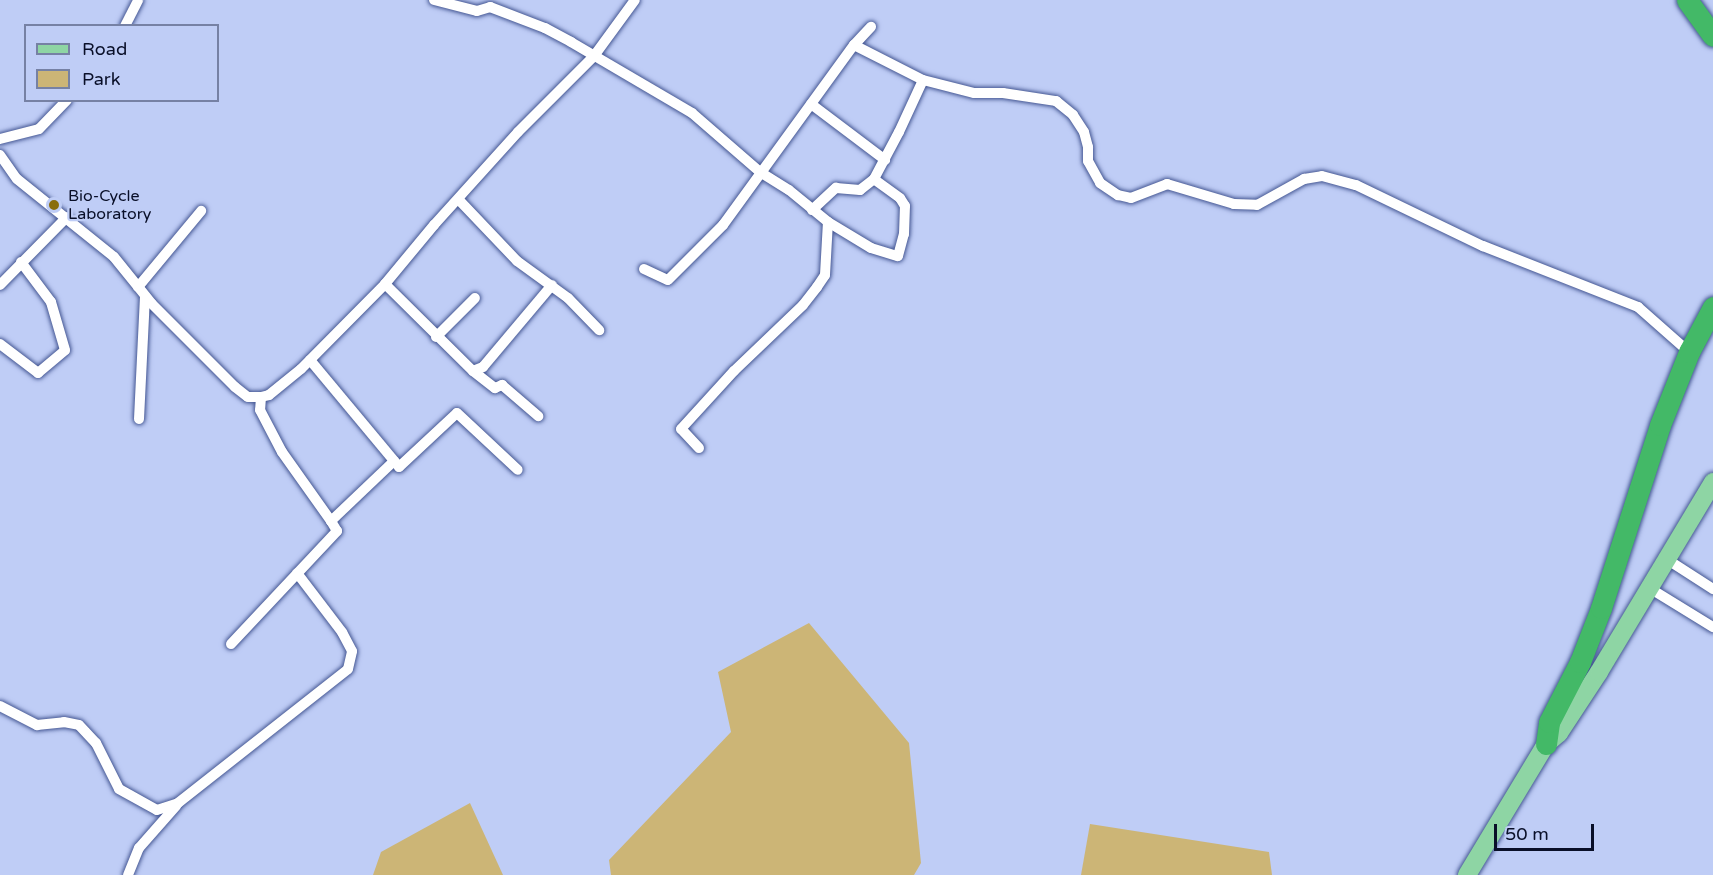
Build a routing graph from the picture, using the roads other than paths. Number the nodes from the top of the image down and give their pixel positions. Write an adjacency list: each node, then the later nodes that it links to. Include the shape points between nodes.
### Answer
1 (138, 0): 6 (street)
2 (434, 0): 5 (street, via 477,11)
3 (635, 0): 10 (street)
4 (1687, 0): 8 (highway)
5 (489, 3): 10 (street)
6 (126, 24)
7 (871, 27): 9 (street)
8 (1713, 36)
9 (854, 45): 11 (street); 13 (street)
10 (594, 56): 17 (street, via 692,113); 19 (street, via 518,132)
11 (923, 80): 16 (street); 35 (street, via 974,93 1056,101 1073,115 1084,132 1088,161 1100,183 1118,195 1131,198 1167,184 1234,204 1257,205 1304,180 1322,176 1356,185 1484,246 1638,307)
12 (65, 102): 14 (street, via 39,129)
13 (811, 104): 16 (street); 17 (street)
14 (0, 139)
15 (0, 155): 22 (street, via 17,179)
16 (885, 160): 18 (street)
17 (760, 172): 20 (street); 25 (street, via 723,225 668,280)
18 (874, 178): 20 (street, via 860,190 836,188); 23 (street, via 900,198 904,206 904,234 898,256 871,248)
19 (459, 200): 26 (street); 28 (street, via 517,261)
20 (812, 210): 23 (street)
21 (201, 211): 29 (street)
22 (66, 217): 24 (street); 29 (street, via 114,257)
23 (828, 222): 41 (street, via 825,275 817,287 681,429)
24 (21, 262): 27 (street); 34 (street, via 51,302 65,350 38,373)
25 (644, 269)
26 (385, 284): 33 (street); 36 (street)
27 (0, 285)
28 (552, 285): 32 (street); 37 (street, via 483,367)
29 (141, 291): 38 (street, via 235,387 248,397); 40 (street)
30 (475, 298): 33 (street)
31 (1713, 307): 35 (highway)
32 (599, 330)
33 (436, 337): 37 (street)
34 (0, 344)
35 (1689, 352): 53 (highway, via 1660,425 1601,608 1580,662 1549,722)
36 (310, 360): 38 (street, via 269,395); 42 (street)
37 (473, 371): 39 (street, via 495,388 502,385)
38 (261, 397): 45 (street, via 260,410 282,452)
39 (538, 416)
40 (139, 419)
41 (699, 448)
42 (394, 461): 43 (street, via 399,467 457,413); 45 (street)
43 (518, 470)
44 (1713, 482): 46 (main road)
45 (332, 521): 47 (street, via 337,531)
46 (1668, 560): 48 (main road); 49 (street)
47 (297, 573): 51 (street); 54 (street, via 342,632 352,651 348,669)
48 (1651, 589): 50 (street); 53 (main road, via 1559,734)
49 (1713, 589)
50 (1713, 627)
51 (231, 644)
52 (0, 706): 54 (street, via 37,725 80,725 96,743 119,789 157,810)
53 (1546, 744): 56 (main road)
54 (178, 803): 55 (street, via 139,848)
55 (128, 875)
56 (1467, 875)

